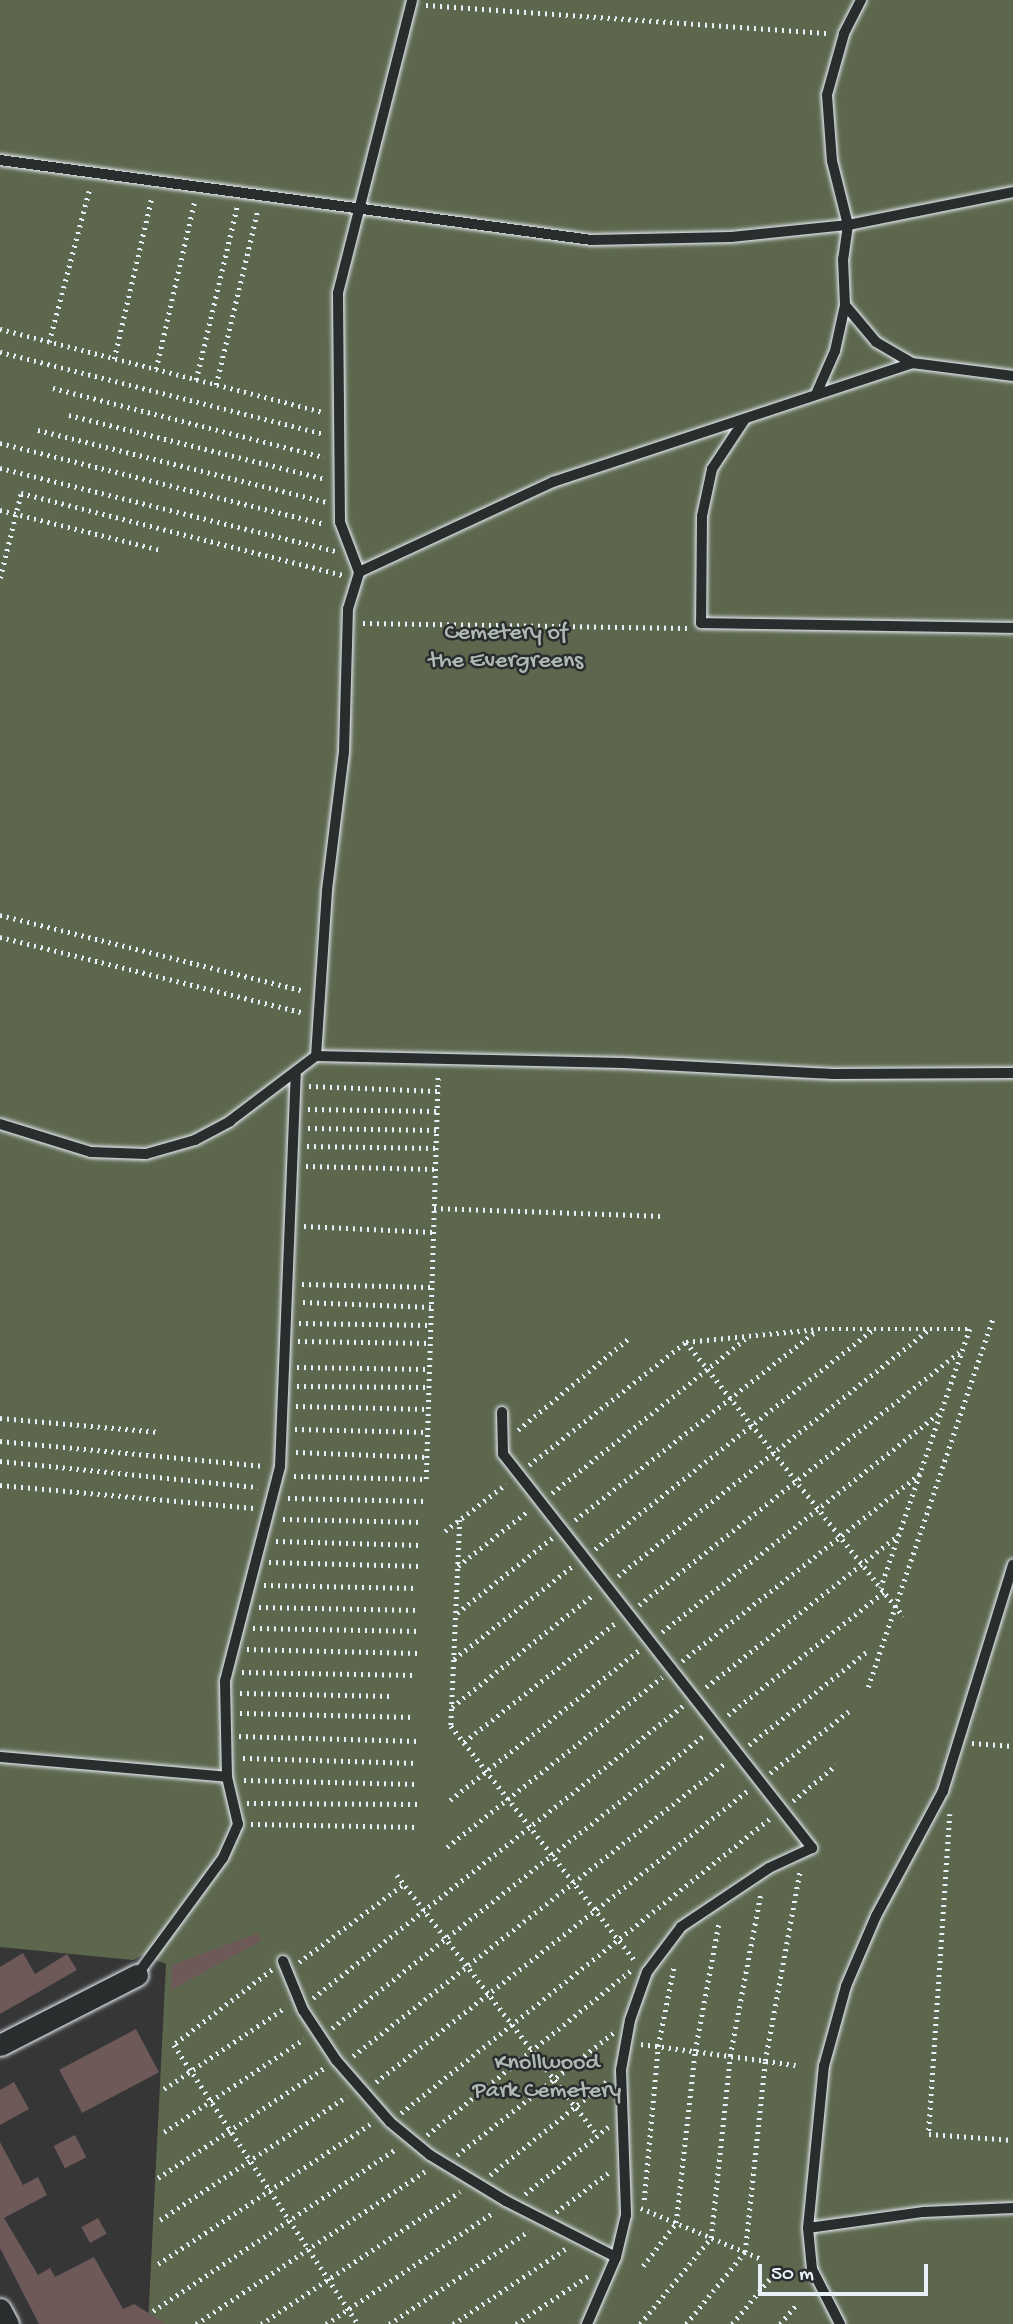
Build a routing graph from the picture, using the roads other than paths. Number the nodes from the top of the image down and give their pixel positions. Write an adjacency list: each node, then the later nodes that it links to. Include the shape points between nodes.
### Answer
1 (861, 0): 6 (lane, via 844,34 827,95 832,161)
2 (412, 2): 5 (lane)
3 (0, 160): 5 (lane)
4 (1013, 192): 6 (lane)
5 (361, 208): 6 (lane, via 592,240 731,237); 12 (lane, via 338,293 340,505)
6 (848, 225): 7 (lane, via 842,260)
7 (845, 305): 8 (lane, via 876,342); 10 (lane, via 835,351)
8 (912, 363): 9 (lane); 10 (lane)
9 (1013, 376)
10 (817, 392): 11 (lane)
11 (745, 419): 12 (lane, via 658,443 553,482); 13 (lane, via 712,469 698,570 701,623)
12 (358, 575): 14 (lane, via 348,623 344,752)
13 (1013, 628)
14 (316, 1056): 15 (lane, via 833,1074); 16 (lane)
15 (1013, 1073)
16 (296, 1074): 17 (lane, via 195,1140 146,1154 90,1152); 21 (lane, via 277,1489 229,1656)
17 (0, 1124)
18 (502, 1412): 27 (lane, via 503,1454 812,1848 765,1870 681,1927 647,1972 630,2020 621,2070 626,2202)
19 (1013, 1566): 26 (lane, via 943,1791 876,1916 846,1986 824,2066)
20 (0, 1758): 21 (lane)
21 (227, 1777): 23 (lane, via 238,1824 223,1858)
22 (285, 1966): 27 (lane, via 318,2034 386,2118 443,2163)
23 (136, 1975): 24 (street)
24 (0, 2045)
25 (1013, 2208): 26 (lane, via 924,2212)
26 (808, 2228): 31 (lane, via 812,2269)
27 (616, 2257): 30 (lane)
28 (0, 2309): 29 (street)
29 (8, 2324)
30 (587, 2324)
31 (840, 2324)

